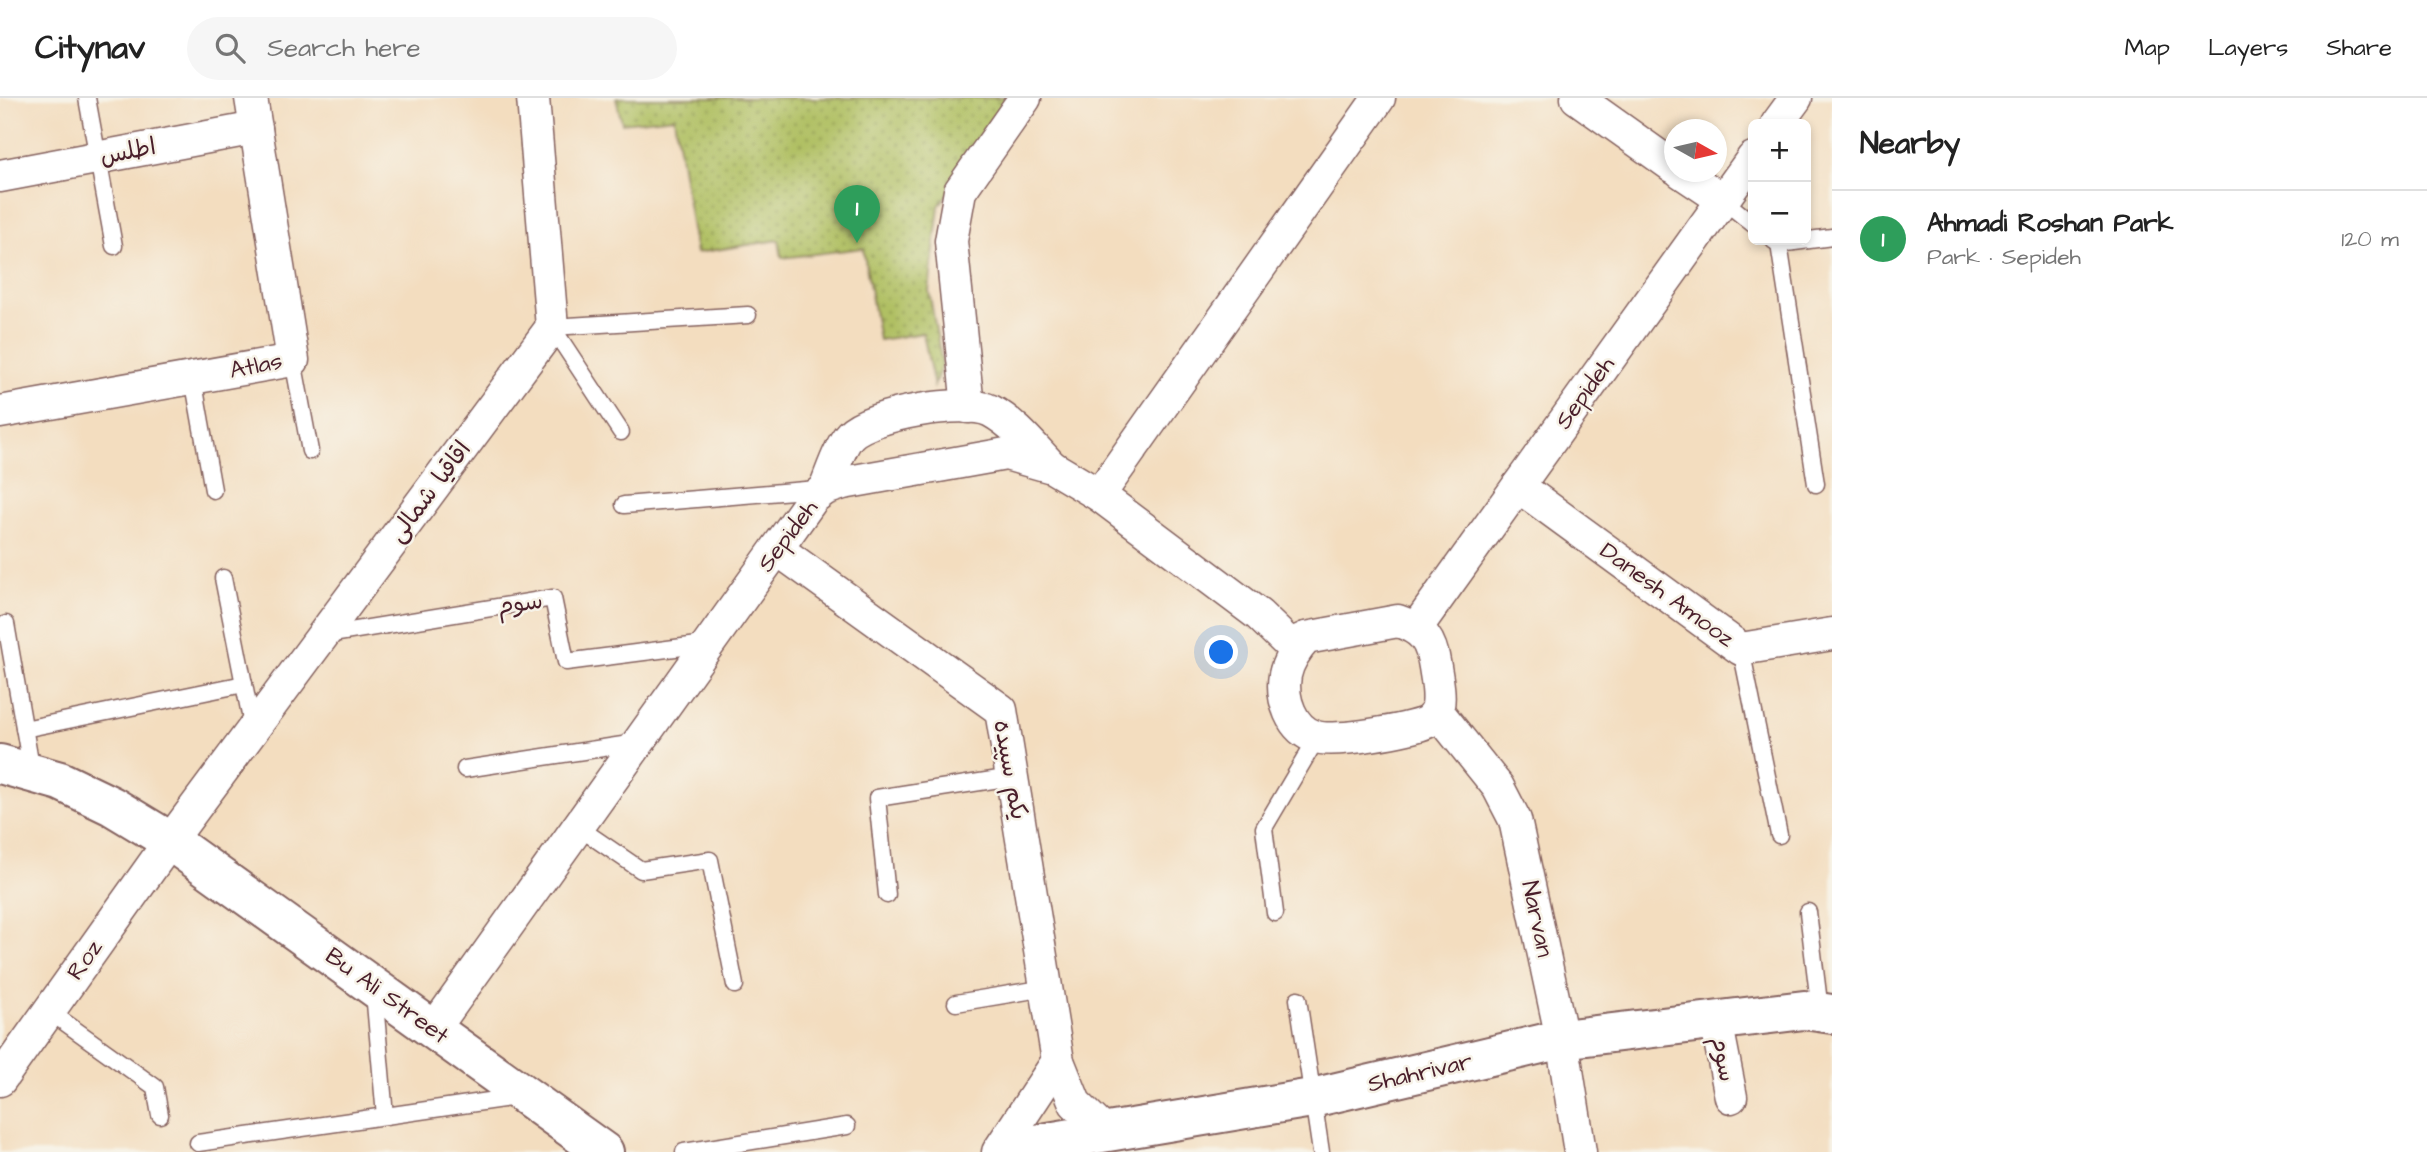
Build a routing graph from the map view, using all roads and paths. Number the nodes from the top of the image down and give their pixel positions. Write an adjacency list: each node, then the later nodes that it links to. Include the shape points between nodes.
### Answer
1 (87, 98): 9 (lane)
2 (533, 98): 21 (street)
3 (1025, 98): 24 (street, via 960,191 951,241)
4 (1379, 98): 33 (street)
5 (1577, 98): 10 (street)
6 (1796, 98): 8 (street)
7 (254, 113): 9 (street, اطلس); 22 (street, Atlas)
8 (1781, 119)
9 (97, 158): 12 (street, اطلس); 19 (lane)
10 (1664, 159)
11 (1748, 165): 14 (street, Sepideh)
12 (0, 176)
13 (1696, 182): 14 (street)
14 (1723, 200): 15 (lane); 30 (street, Sepideh)
15 (1748, 220)
16 (1832, 237): 17 (lane)
17 (1811, 239)
18 (1776, 245): 29 (lane)
19 (114, 246)
20 (748, 315): 21 (lane)
21 (552, 327): 26 (lane); 40 (street, اقاقیا شمالی)
22 (293, 360): 23 (street, Atlas); 27 (lane)
23 (193, 378): 25 (street, Atlas); 32 (lane)
24 (968, 407): 28 (street, via 989,410); 31 (street, via 912,412 865,426 850,435)
25 (0, 412)
26 (621, 432)
27 (310, 451)
28 (1052, 467): 31 (street, Sepideh, via 1006,454); 33 (street, Sepideh)
29 (1816, 484)
30 (1518, 486): 38 (street, Sepideh); 43 (street, Danesh Amooz)
31 (825, 489): 34 (lane); 35 (street, Sepideh, via 813,498)
32 (213, 490)
33 (1099, 495): 41 (street, Sepideh, via 1259,615 1290,645)
34 (624, 506)
35 (777, 549): 42 (street, Sepideh); 52 (street, یکم سپیده, via 1001,710)
36 (223, 578): 44 (lane)
37 (6, 624): 46 (lane)
38 (1417, 627): 41 (street, via 1398,621); 45 (street, via 1433,653)
39 (1832, 634): 43 (street, Danesh Amooz)
40 (323, 635): 42 (lane, سوم, via 553,598 566,662); 47 (street, اقاقیا شمالی)
41 (1306, 638): 48 (street, via 1285,674 1286,701 1296,724)
42 (709, 644): 49 (street, Sepideh)
43 (1741, 649): 54 (lane)
44 (244, 684): 46 (lane); 47 (lane)
45 (1437, 711): 48 (street, via 1429,721 1413,726 1343,739); 68 (street, Narvan, via 1497,787 1515,820)
46 (24, 729): 50 (lane)
47 (253, 730): 55 (street, اقاقیا شمالی)
48 (1317, 738): 58 (lane, via 1264,828)
49 (638, 743): 51 (lane); 53 (street, Sepideh)
50 (16, 769): 55 (street, Bu Ali Street, via 60,781)
51 (465, 769)
52 (1012, 778): 56 (lane, via 877,798); 61 (street, یکم سپیده)
53 (578, 827): 59 (lane, via 641,870 710,860); 67 (street, Sepideh)
54 (1779, 835)
55 (170, 841): 60 (street, Bu Ali Street); 64 (street, Roz)
56 (887, 895)
57 (1808, 912): 65 (lane)
58 (1275, 913)
59 (735, 985)
60 (373, 986): 67 (street, Bu Ali Street); 75 (lane)
61 (1046, 988): 63 (lane); 69 (street, یکم سپیده)
62 (1298, 999): 73 (lane)
63 (956, 1003)
64 (49, 1011): 70 (street, Roz); 74 (lane, via 155,1087)
65 (1826, 1012): 66 (street, Shahrivar, via 1804,1010)
66 (1716, 1020): 68 (street, Shahrivar); 72 (street, سوم)
67 (433, 1030): 71 (street, Bu Ali Street)
68 (1562, 1039): 73 (street, Shahrivar); 85 (street, Narvan)
69 (1058, 1061): 77 (street, یکم سپیده, via 1075,1103); 82 (street)
70 (0, 1080)
71 (525, 1095): 75 (lane); 80 (street, Bu Ali Street)
72 (1731, 1097)
73 (1312, 1098): 77 (street, Shahrivar); 84 (lane)
74 (160, 1115)
75 (385, 1116): 78 (lane)
76 (846, 1126): 79 (lane)
77 (1106, 1133): 83 (street, Shahrivar)
78 (198, 1143)
79 (721, 1149): 81 (lane)
80 (604, 1152)
81 (684, 1152)
82 (998, 1152)
83 (1010, 1152)
84 (1321, 1152)
85 (1580, 1152)

